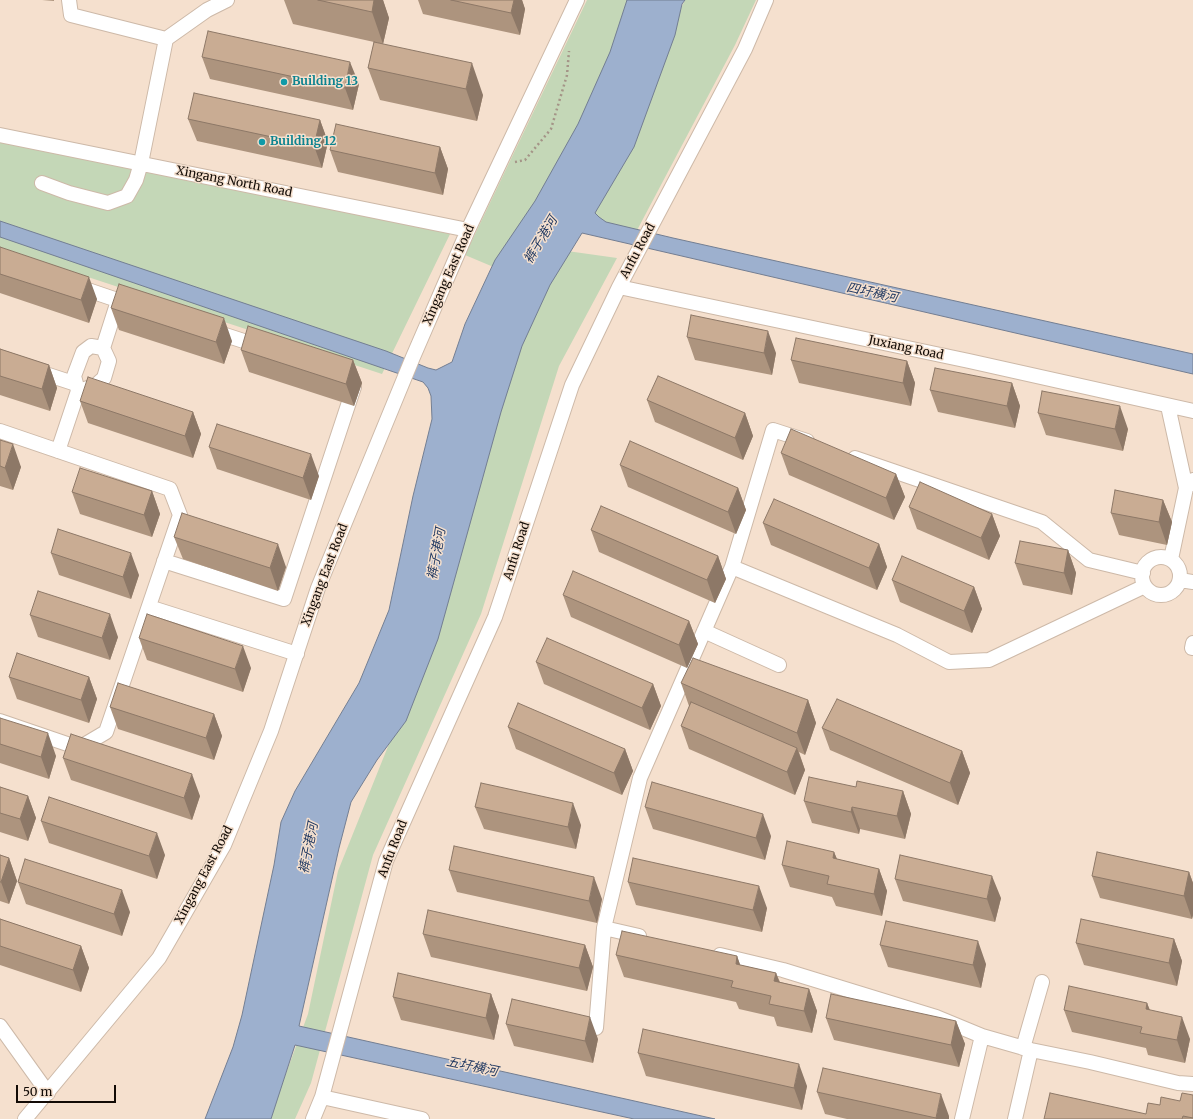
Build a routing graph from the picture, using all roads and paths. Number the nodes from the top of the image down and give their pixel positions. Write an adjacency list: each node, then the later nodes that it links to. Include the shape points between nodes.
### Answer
1 (68, 0): 5 (street, via 71,15)
2 (227, 0): 5 (street, via 207,10)
3 (577, 0): 9 (street, Xingang East Road)
4 (766, 0): 13 (street, Anfu Road, via 746,49)
5 (166, 39): 8 (street)
6 (569, 45): 9 (path, via 567,75 551,129 525,160)
7 (0, 135): 8 (street, Xingang North Road)
8 (142, 164): 10 (street, via 127,196 108,203); 11 (street, Xingang North Road)
9 (498, 167): 11 (street, Xingang East Road)
10 (42, 183)
11 (468, 230): 36 (street, Xingang East Road, via 318,588)
12 (67, 282): 14 (street)
13 (619, 287): 22 (street, Juxiang Road, via 962,359); 49 (street, Anfu Road, via 572,385 495,617 386,861)
14 (118, 300): 15 (street); 17 (street)
15 (141, 308)
16 (202, 327): 18 (street)
17 (103, 348): 21 (street, via 91,346 83,352 74,376); 21 (street, via 109,361 104,378 95,386)
18 (277, 352)
19 (0, 359): 21 (street)
20 (346, 374): 30 (street, via 353,376 355,385 284,599)
21 (77, 388): 26 (street)
22 (1168, 406): 23 (street, Juxiang Road); 28 (street)
23 (1193, 411)
24 (0, 431): 26 (street)
25 (818, 445): 31 (street, via 773,430)
26 (58, 451): 30 (street, via 170,489 180,515)
27 (840, 453): 32 (street, via 1042,522 1089,560)
28 (1189, 484): 29 (street)
29 (1172, 559): 32 (street, via 1159,556 1153,558 1148,562); 33 (street)
30 (164, 561): 34 (street)
31 (732, 568): 32 (street, via 896,635 949,662 989,660); 35 (street)
32 (1144, 579): 33 (street, via 1150,591 1162,595 1168,594)
33 (1187, 581)
34 (149, 607): 36 (street); 38 (street, via 106,732 78,748)
35 (704, 631): 37 (street); 39 (street, via 640,778)
36 (297, 654): 48 (street, Xingang East Road, via 271,731 224,845 159,958)
37 (779, 665)
38 (0, 721)
39 (604, 928): 40 (street); 44 (street)
40 (648, 938)
41 (708, 953): 45 (street, via 783,970 936,1017)
42 (1042, 982): 46 (street)
43 (0, 1026): 48 (street)
44 (596, 1028)
45 (982, 1036): 46 (street); 53 (street)
46 (1027, 1049): 47 (street, via 1178,1083); 54 (street)
47 (1193, 1084)
48 (48, 1093): 50 (street, Xingang East Road)
49 (322, 1097): 51 (street, Anfu Road); 52 (street)
50 (25, 1119)
51 (313, 1119)
52 (422, 1119)
53 (962, 1119)
54 (1015, 1119)

